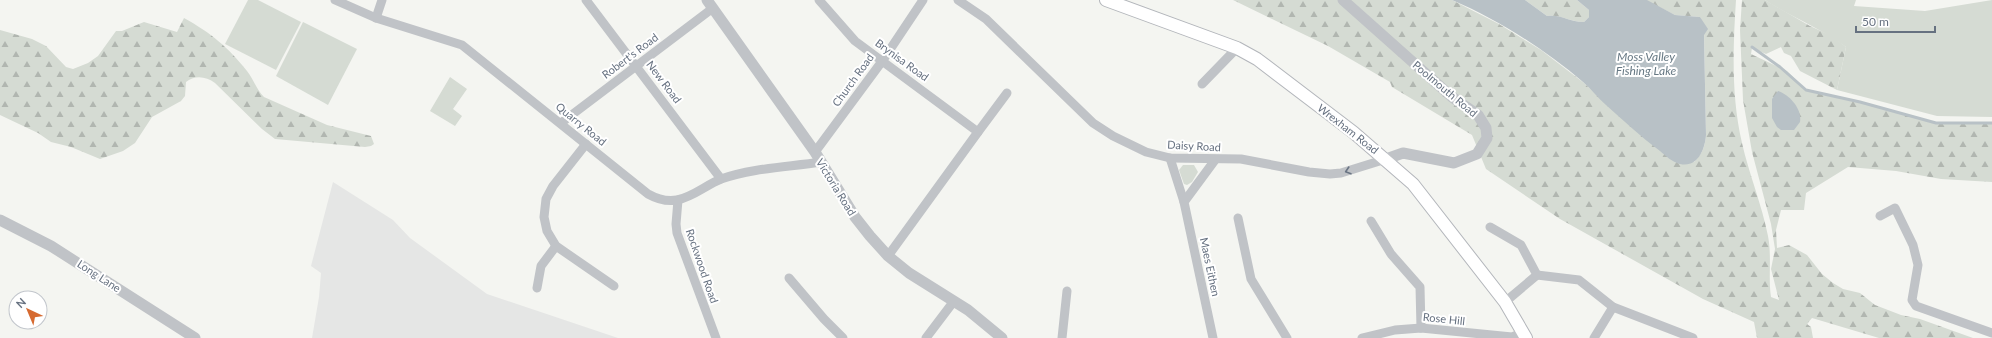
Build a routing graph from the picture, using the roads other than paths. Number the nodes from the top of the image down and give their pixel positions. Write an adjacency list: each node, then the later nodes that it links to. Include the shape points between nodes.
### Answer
1 (335, 0): 10 (street, Quarry Road)
2 (382, 0): 10 (street)
3 (586, 0): 13 (street, New Road)
4 (819, 0): 12 (street, Brynisa Road, via 855,41)
5 (923, 0): 12 (street, Church Road)
6 (958, 0): 20 (street, Daisy Road, via 986,19 1094,123 1113,136 1146,152)
7 (1106, 0): 11 (main road, Wrexham Road)
8 (1343, 0): 21 (street, Poolmouth Road, via 1452,97 1478,116 1486,128 1487,138 1477,154 1454,163 1403,152)
9 (710, 4): 13 (street, Robert's Road); 19 (street, Victoria Road)
10 (376, 18): 16 (street, Quarry Road, via 462,45)
11 (1237, 48): 14 (street); 21 (main road, Wrexham Road, via 1257,59)
12 (883, 60): 17 (street, Brynisa Road); 19 (street, Church Road)
13 (637, 66): 16 (street, Robert's Road); 23 (street, New Road)
14 (1202, 84)
15 (1007, 94): 17 (street)
16 (561, 123): 18 (street, Quarry Road)
17 (978, 132): 32 (street)
18 (586, 144): 24 (street, Quarry Road, via 648,194 666,201); 31 (street, via 546,199 544,217 547,231)
19 (818, 157): 23 (street); 32 (street, Victoria Road, via 855,217)
20 (1170, 158): 22 (street, Daisy Road); 25 (street, Maes Eithen)
21 (1386, 159): 22 (street, Daisy Road, one-way to 22, via 1330,174 1240,159); 39 (main road, Wrexham Road, via 1413,184)
22 (1215, 160): 25 (street)
23 (721, 179): 24 (street)
24 (678, 200): 46 (street, Rockwood Road, via 677,233)
25 (1184, 202): 51 (street, Maes Eithen)
26 (1880, 216): 42 (street, via 1895,208 1913,245 1918,265 1912,300 1916,306)
27 (1238, 218): 52 (street, via 1251,279)
28 (0, 220): 45 (street, Long Lane, via 51,246)
29 (1371, 221): 41 (street, via 1391,254 1420,287)
30 (1490, 227): 33 (street, via 1521,245)
31 (556, 246): 35 (street); 36 (street, via 541,266)
32 (888, 256): 38 (street, Victoria Road, via 909,273)
33 (1537, 275): 39 (street); 40 (street, via 1579,280)
34 (789, 278): 47 (street)
35 (614, 286)
36 (537, 288)
37 (1067, 291): 50 (street)
38 (954, 301): 48 (street); 49 (street, Victoria Road)
39 (1505, 302): 44 (main road, Wrexham Road)
40 (1613, 307): 54 (street); 55 (street)
41 (1421, 328): 43 (street, Rose Hill); 53 (street, Rose Hill, via 1395,330)
42 (1992, 333)
43 (1442, 334): 44 (street, Rose Hill, via 1512,337)
44 (1525, 335)
45 (195, 338)
46 (716, 338)
47 (843, 338)
48 (926, 338)
49 (1002, 338)
50 (1062, 338)
51 (1213, 338)
52 (1286, 338)
53 (1362, 338)
54 (1594, 338)
55 (1694, 338)

